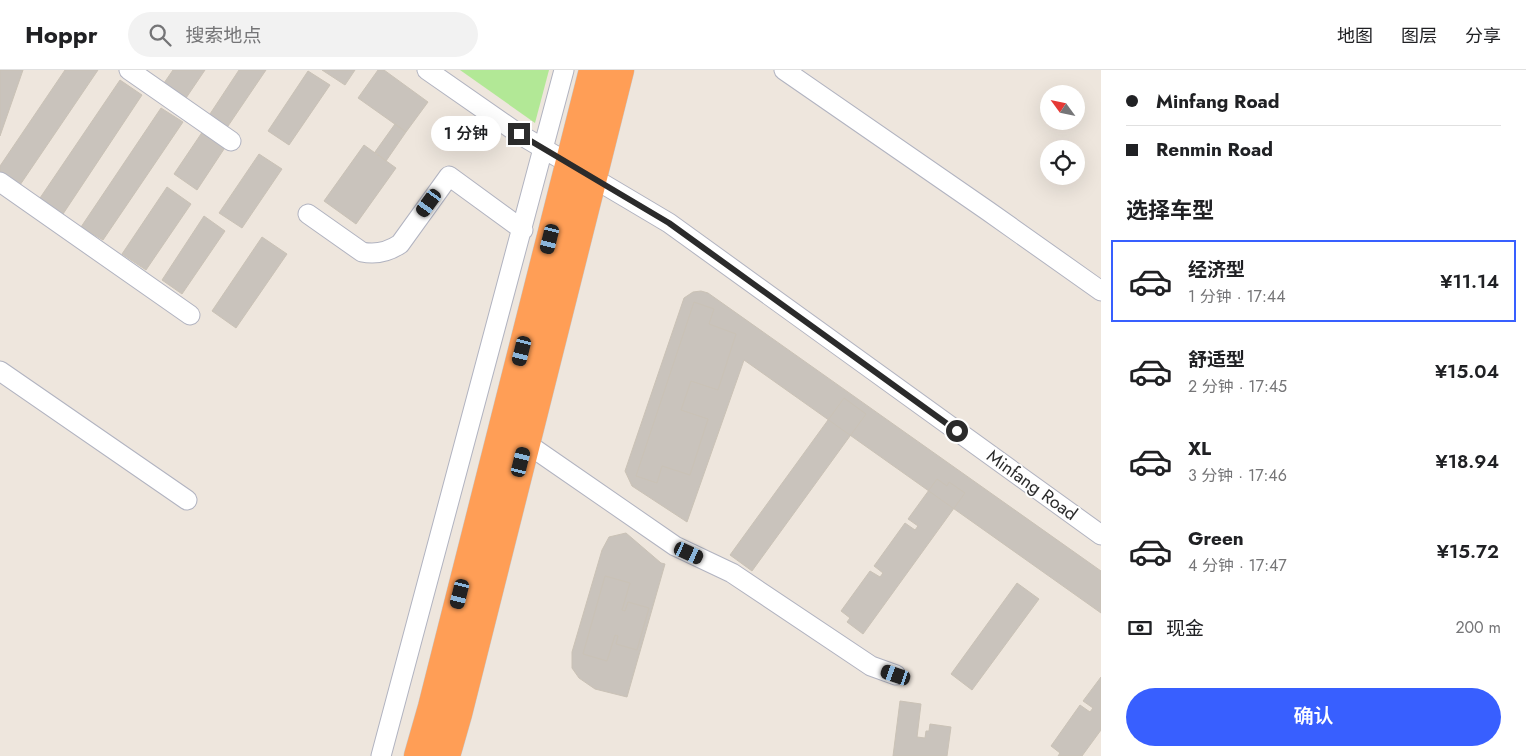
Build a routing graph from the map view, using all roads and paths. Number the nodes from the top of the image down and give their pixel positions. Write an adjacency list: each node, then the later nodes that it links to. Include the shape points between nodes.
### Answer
1 (129, 70): 7 (street)
2 (427, 70): 8 (street, Minfang Road)
3 (564, 70): 8 (street)
4 (593, 70): 9 (highway)
5 (620, 70): 10 (highway)
6 (784, 70): 14 (street)
7 (231, 141)
8 (544, 149): 9 (street, Minfang Road); 13 (street)
9 (570, 164): 10 (street, Minfang Road); 22 (highway)
10 (593, 178): 17 (highway); 19 (street, Minfang Road, via 669,223)
11 (0, 182): 15 (street)
12 (308, 214): 13 (street, via 362,252 380,253 400,244 449,176)
13 (522, 230): 21 (street)
14 (1101, 291)
15 (190, 316)
16 (0, 371): 18 (street)
17 (526, 443): 20 (street, via 675,546 732,573 871,666); 23 (highway)
18 (187, 500)
19 (1101, 536)
20 (896, 675)
21 (381, 756)
22 (418, 756)
23 (446, 756)

